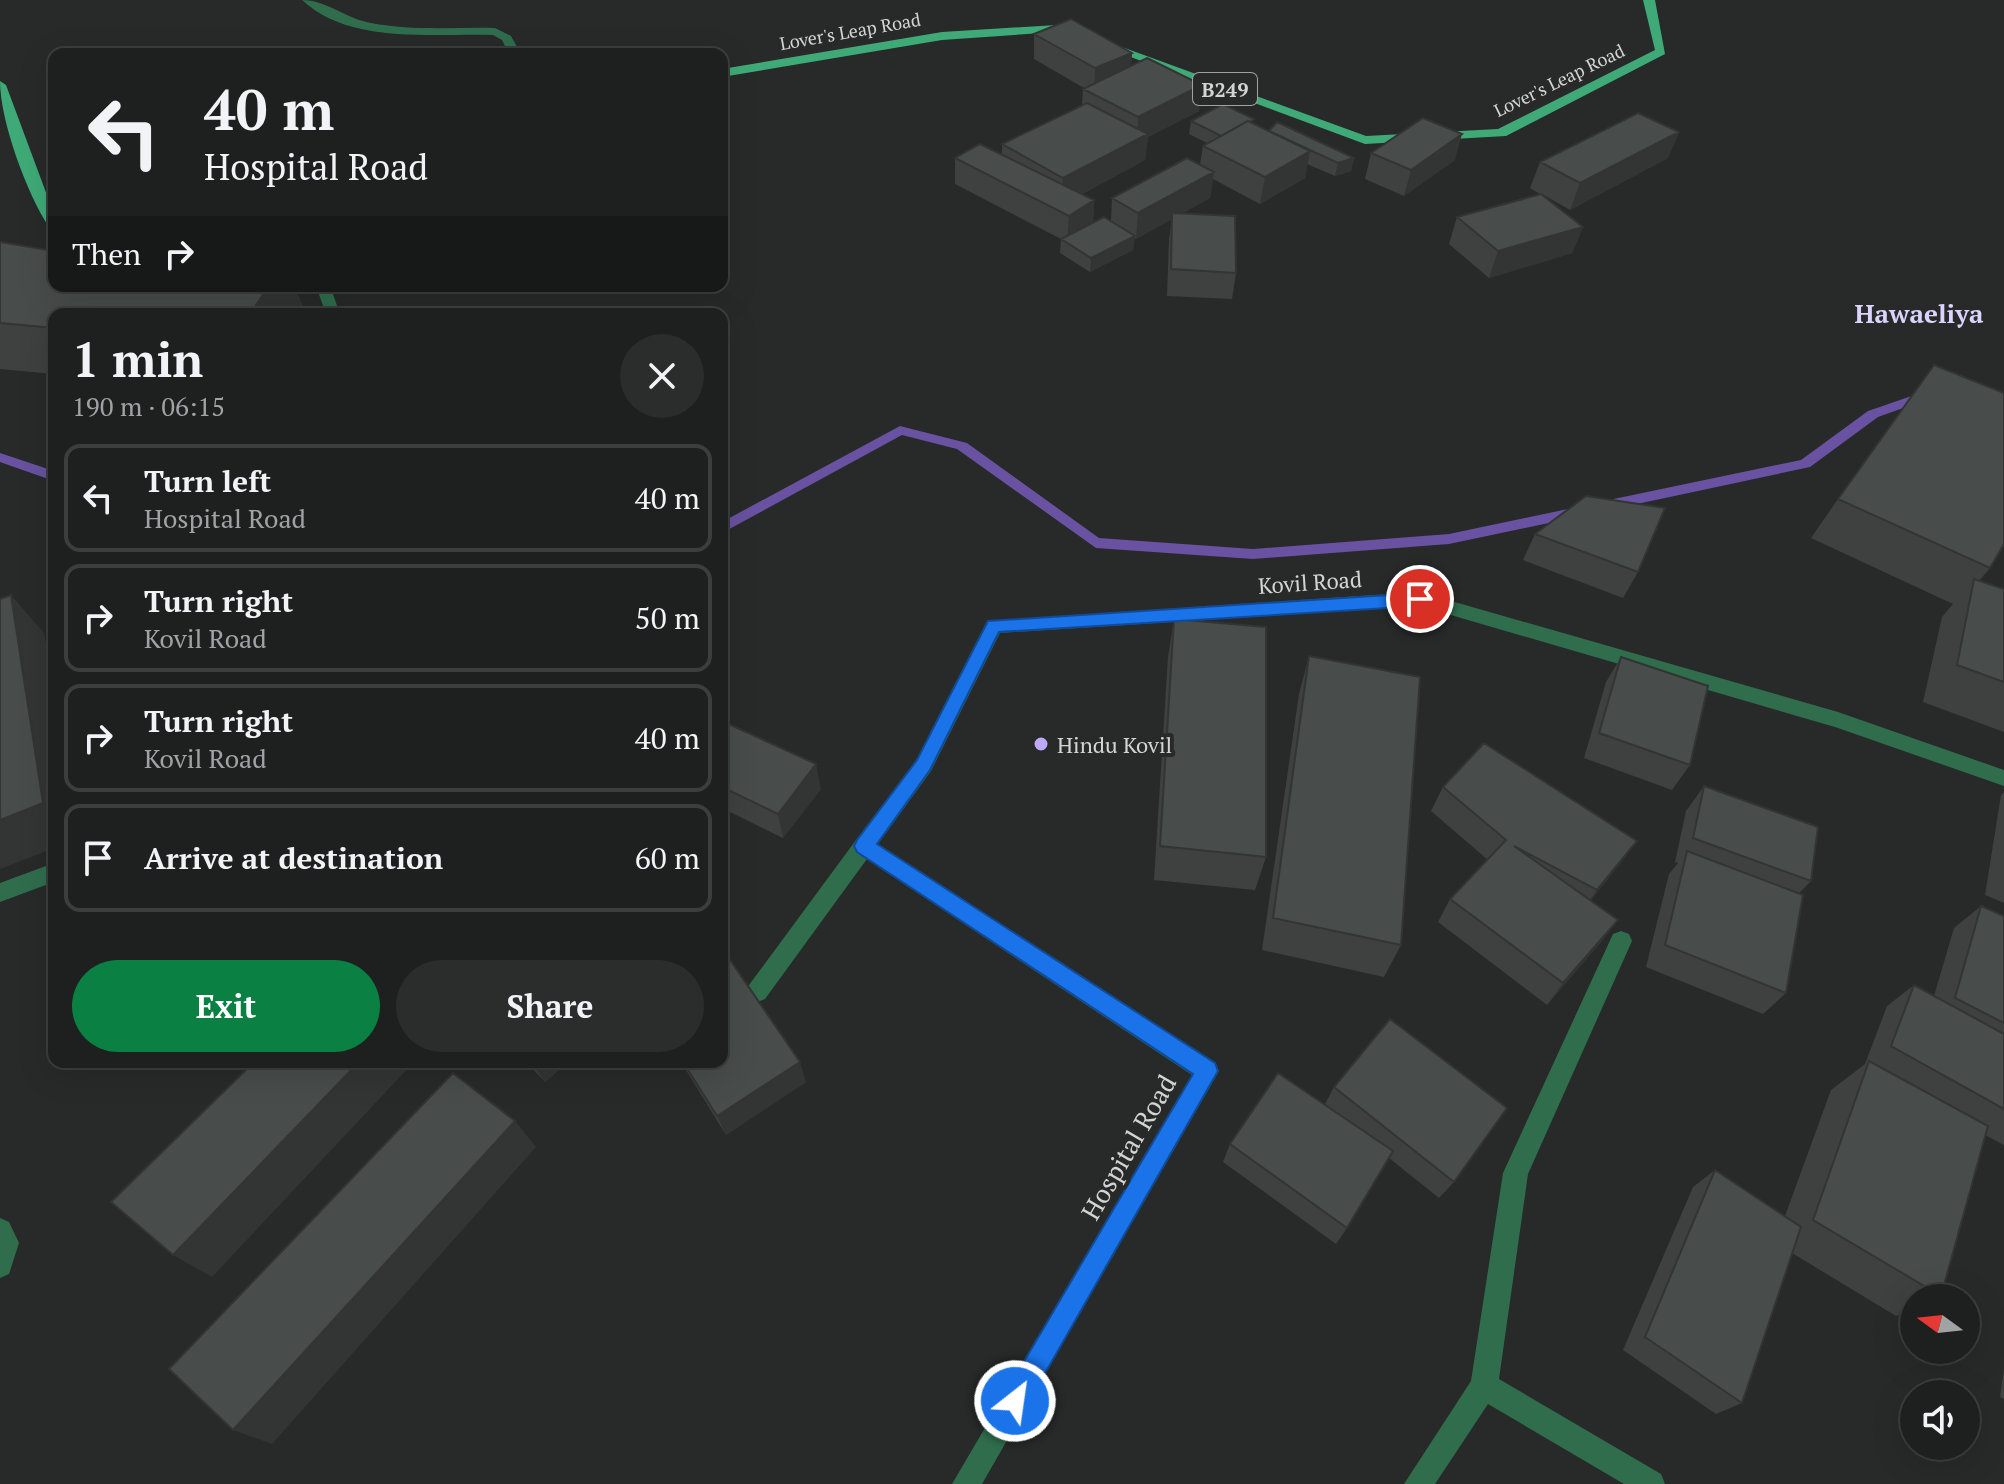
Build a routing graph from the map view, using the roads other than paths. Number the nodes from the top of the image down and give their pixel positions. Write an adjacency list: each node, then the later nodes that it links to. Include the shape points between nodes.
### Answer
1 (308, 0): 3 (street, via 380,28 495,32)
2 (1649, 0): 4 (main road, Lover's Leap Road / B249, via 1661,51 1501,133 1365,140 1057,28 942,36)
3 (512, 48)
4 (728, 72)
5 (0, 85): 6 (main road)
6 (48, 215)
7 (2004, 778): 8 (street, Kovil Road, via 1838,720 1420,599 994,626 924,765)
8 (864, 846): 12 (street); 16 (street, Hospital Road, via 1207,1071)
9 (48, 874): 10 (street)
10 (0, 893)
11 (1621, 941): 15 (street, via 1516,1173)
12 (757, 992)
13 (0, 1231): 14 (street, via 6,1243)
14 (0, 1265)
15 (1484, 1386): 17 (street); 18 (street)
16 (966, 1484)
17 (1418, 1484)
18 (1651, 1484)

